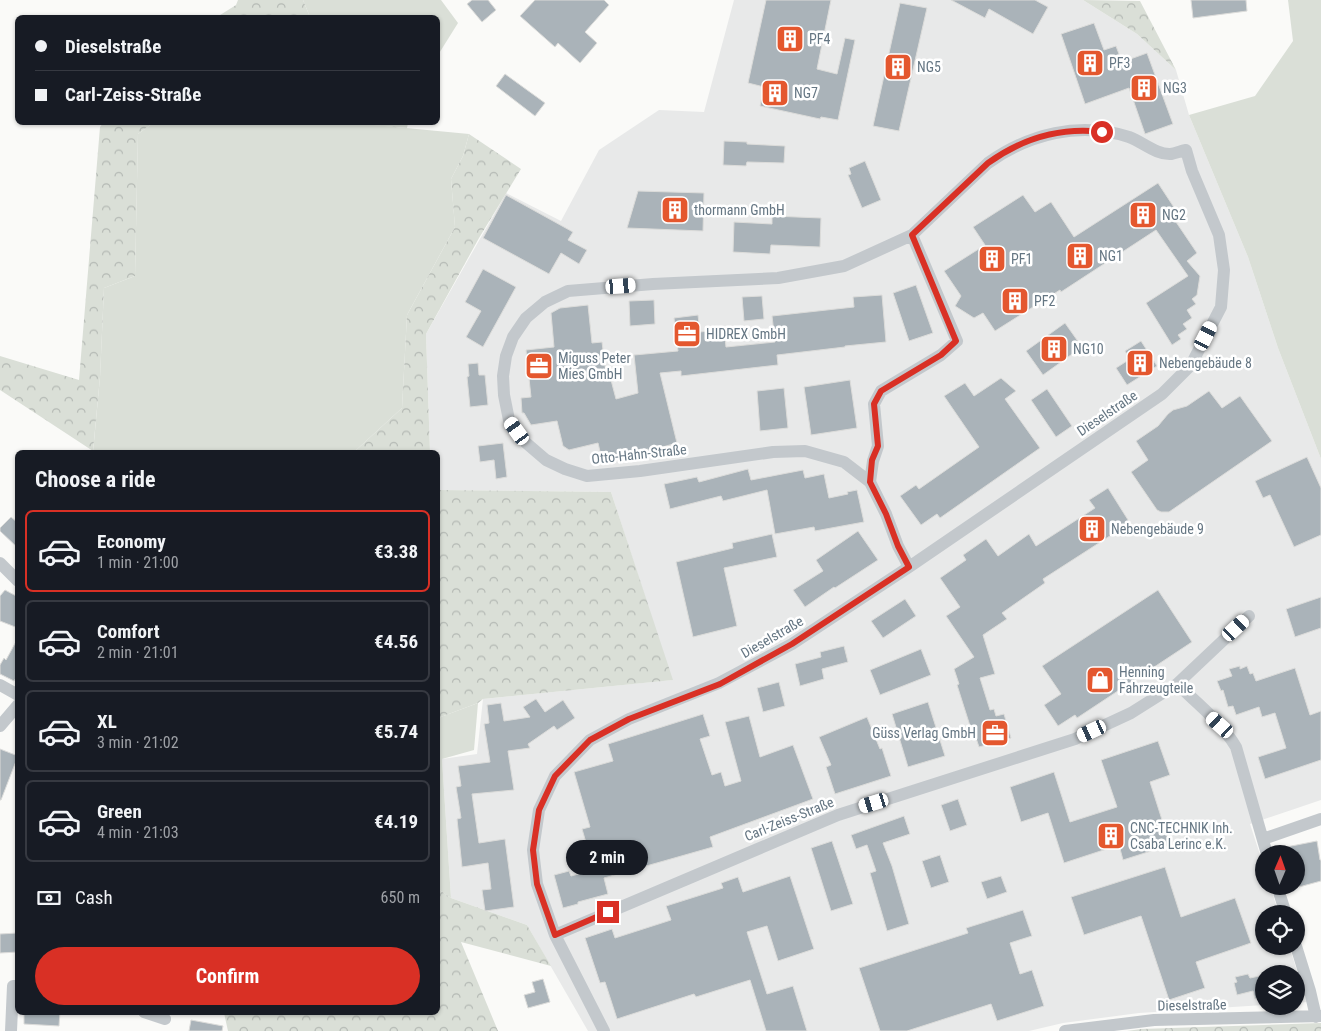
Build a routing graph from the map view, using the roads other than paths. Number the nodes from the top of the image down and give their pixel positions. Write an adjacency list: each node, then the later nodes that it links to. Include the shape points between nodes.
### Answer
1 (912, 235): 2 (street, via 956,341 941,355 881,391 874,404 878,446 872,460); 2 (street, Otto-Hahn-Straße, via 844,266 778,278 568,291 546,302 526,318 513,337 506,356 503,376 509,420 525,442 546,460 566,470 587,476 773,452 805,451 844,462); 4 (street, Dieselstraße, via 998,156 1022,143 1050,134 1087,130 1118,134 1166,153 1186,150 1219,235 1224,270 1221,307 1191,365 1162,394)
2 (870, 482): 4 (street, Otto-Hahn-Straße)
3 (0, 563): 5 (street)
4 (909, 567): 15 (street, Dieselstraße, via 792,644 720,684 629,719 590,740 576,754 555,776 539,810 533,850 537,884)
5 (15, 578)
6 (1249, 616): 7 (street, Carl-Zeiss-Straße)
7 (1176, 684): 13 (street, via 1220,725 1236,748); 15 (street, Carl-Zeiss-Straße, via 1131,713 1075,739 838,815)
8 (0, 685): 9 (street)
9 (15, 693)
10 (15, 708): 11 (street)
11 (0, 726)
12 (1321, 818): 13 (street)
13 (1263, 839): 14 (street)
14 (1265, 845)
15 (555, 935): 23 (street, Dieselstraße)
16 (1300, 955): 18 (street)
17 (15, 986): 22 (street)
18 (1316, 990): 20 (street)
19 (153, 1015): 21 (street)
20 (1319, 1016): 24 (street, Dieselstraße, via 1154,1020)
21 (165, 1019)
22 (11, 1031)
23 (604, 1031)
24 (1065, 1031)

